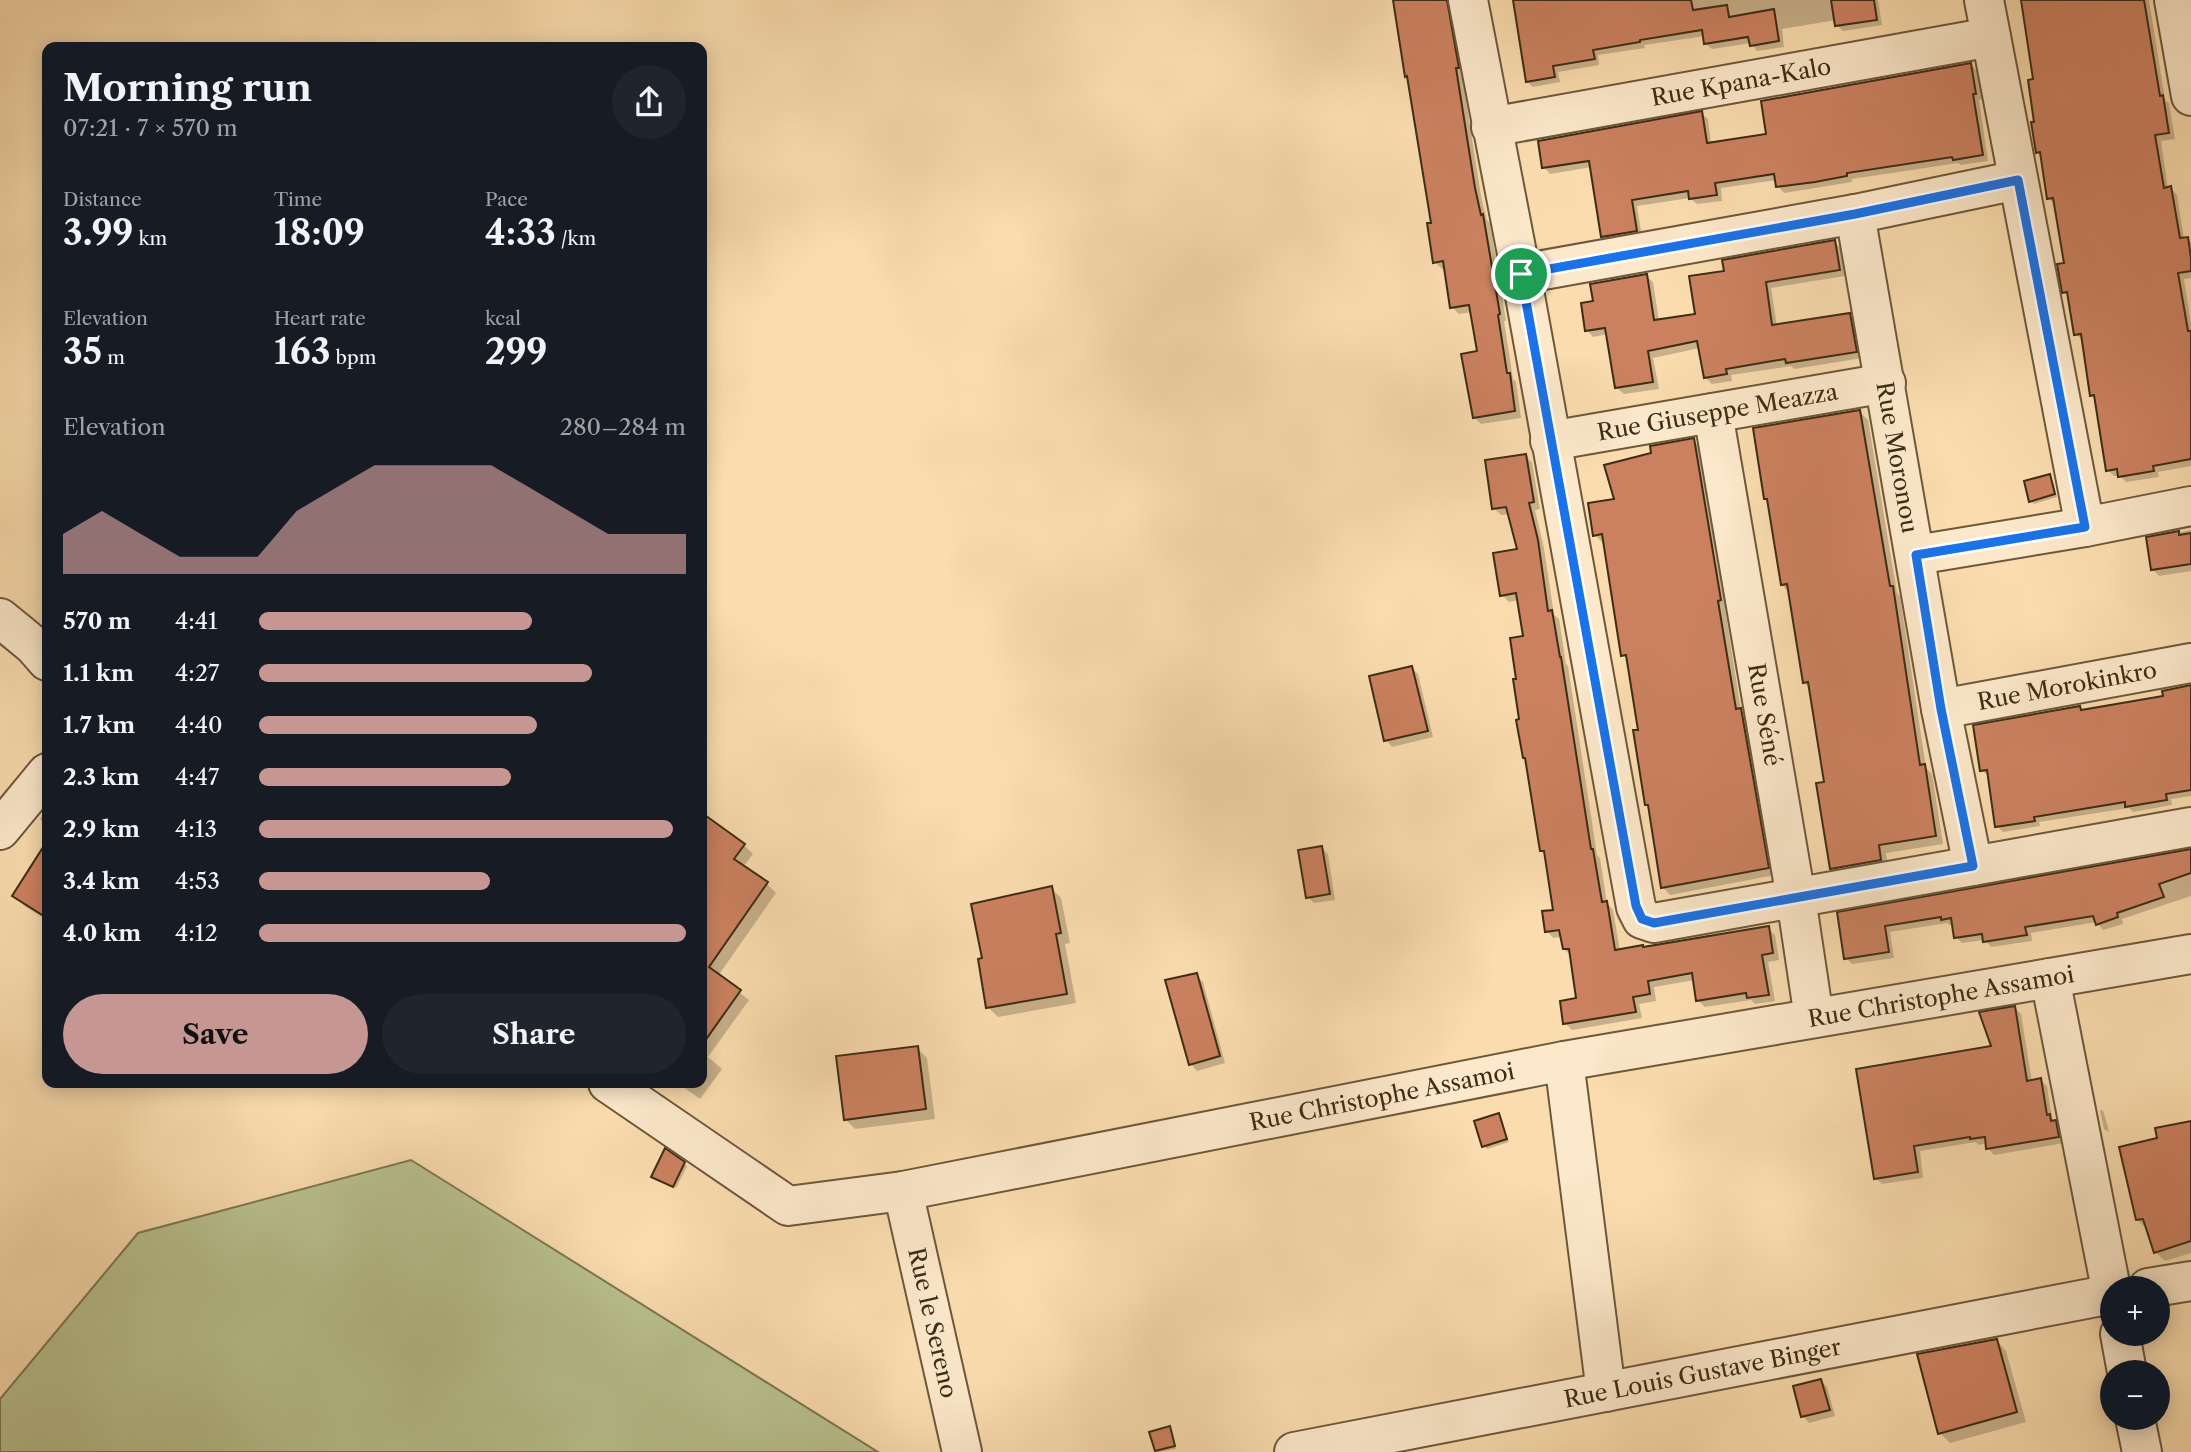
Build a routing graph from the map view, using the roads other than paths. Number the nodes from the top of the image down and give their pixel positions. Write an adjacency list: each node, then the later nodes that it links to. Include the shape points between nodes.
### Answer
1 (1468, 0): 6 (street)
2 (1984, 0): 4 (street)
3 (2174, 0): 5 (street)
4 (1991, 37): 6 (street, Rue Kpana-Kalo); 7 (street)
5 (2191, 96)
6 (1491, 127): 9 (street)
7 (2018, 180): 8 (street); 14 (street)
8 (1855, 214): 9 (street); 10 (street, Rue Moronou)
9 (1521, 274): 12 (street)
10 (1886, 383): 11 (street, Rue Giuseppe Meazza); 15 (street, Rue Moronou)
11 (1713, 413): 12 (street, Rue Giuseppe Meazza); 24 (street, Rue Séné)
12 (1550, 440): 24 (street, via 1633,893 1642,919 1654,923)
13 (2191, 506): 14 (street)
14 (2085, 527): 15 (street)
15 (1916, 555): 19 (street, Rue Moronou)
16 (0, 618): 17 (street)
17 (42, 655)
18 (2191, 663): 19 (street, Rue Morokinkro)
19 (1941, 709): 23 (street, Rue Moronou)
20 (42, 779): 22 (street)
21 (2191, 827): 23 (street)
22 (0, 830)
23 (1973, 866): 24 (street)
24 (1797, 898): 27 (street, Rue Séné)
25 (2191, 954): 26 (street, Rue Christophe Assamoi)
26 (2050, 978): 27 (street, Rue Christophe Assamoi); 31 (street)
27 (1814, 1018): 28 (street, Rue Christophe Assamoi)
28 (1564, 1060): 30 (street, Rue Christophe Assamoi); 35 (street)
29 (615, 1088): 30 (street, Rue Christophe Assamoi, via 788,1206)
30 (903, 1191): 37 (street, Rue le Sereno)
31 (2108, 1276)
32 (2191, 1281): 33 (street)
33 (2170, 1284)
34 (2100, 1296): 35 (street, Rue Louis Gustave Binger)
35 (1606, 1392): 38 (street, Rue Louis Gustave Binger)
36 (2137, 1430): 39 (street)
37 (962, 1452)
38 (1294, 1452)
39 (2142, 1452)

